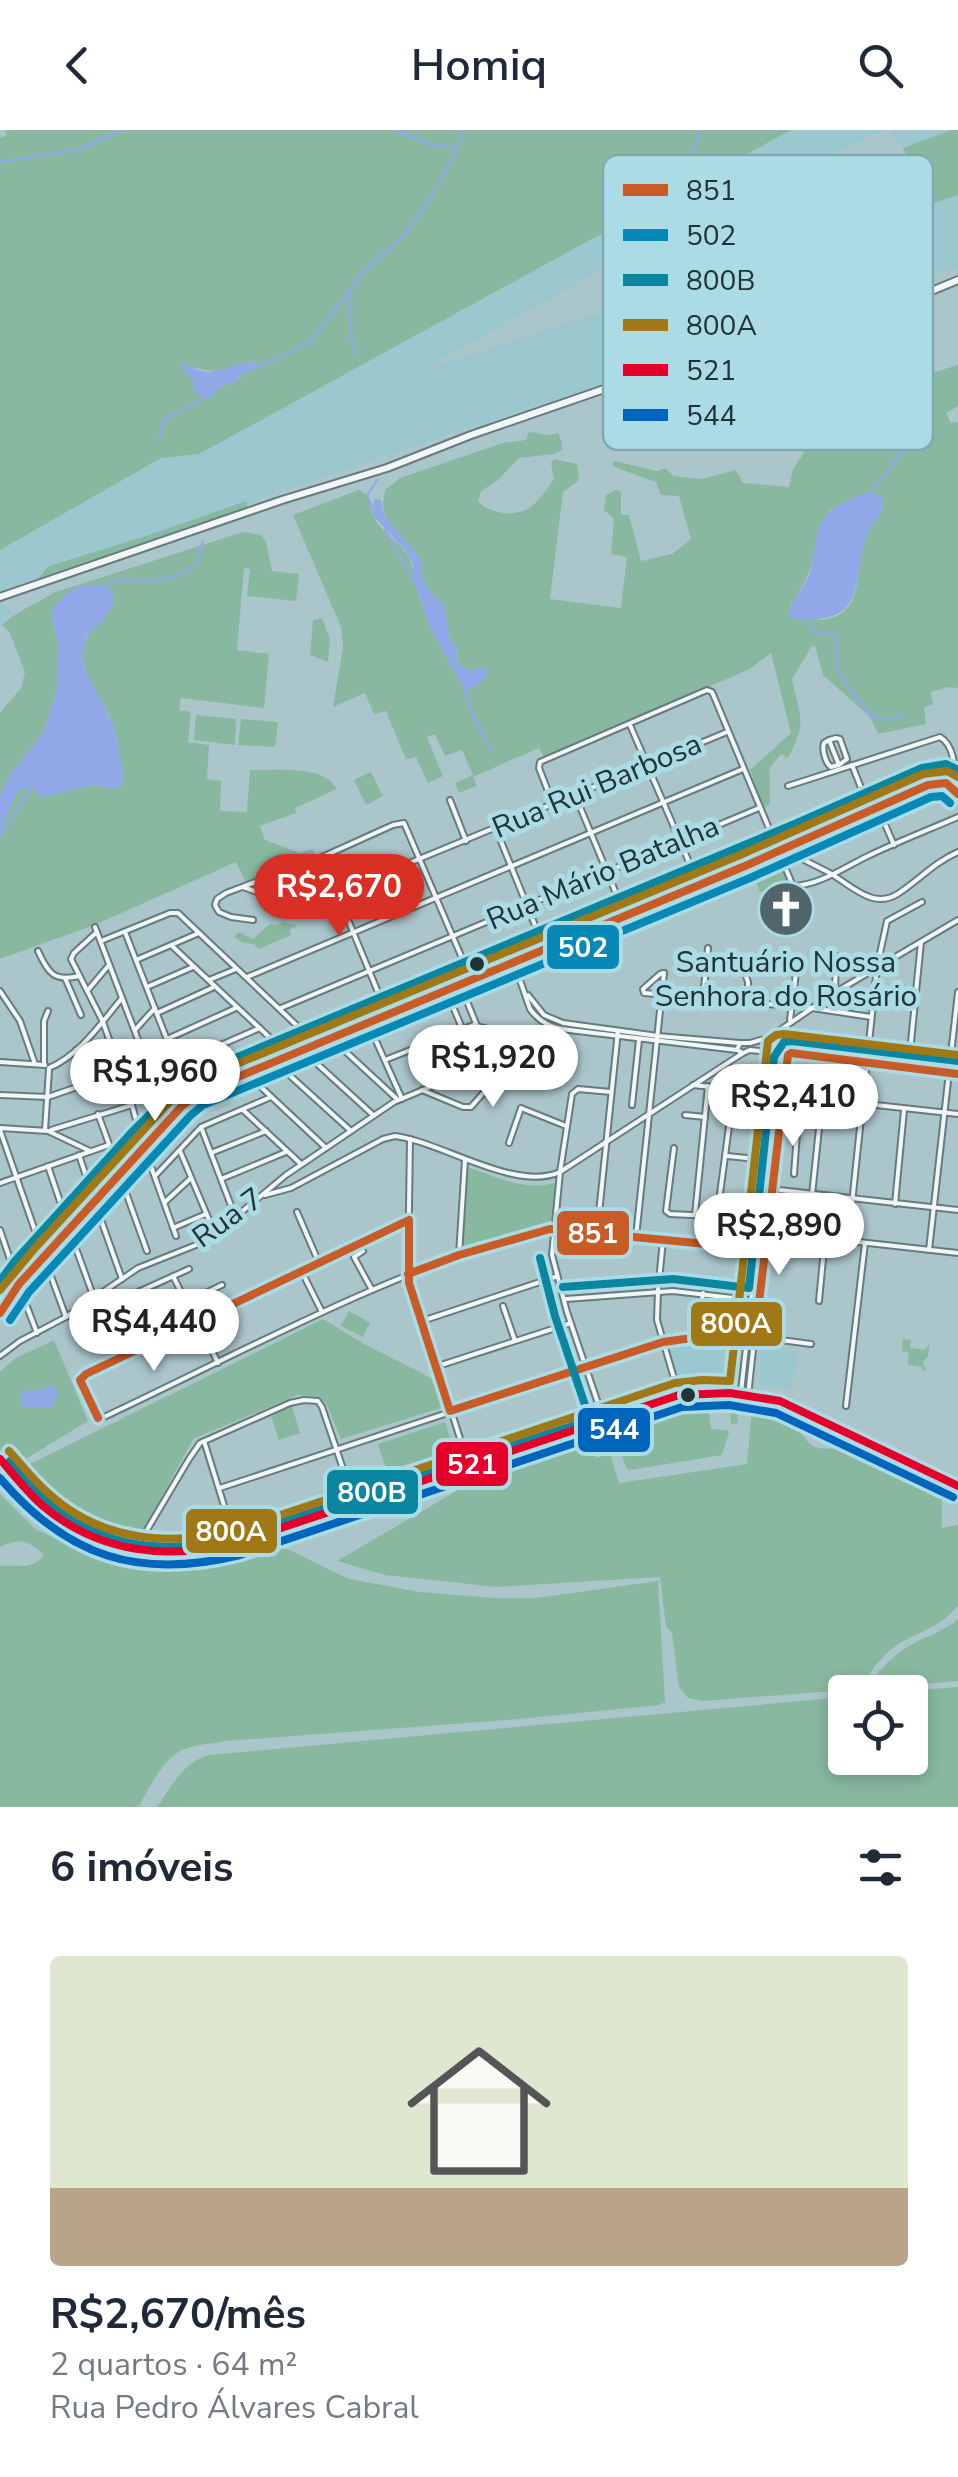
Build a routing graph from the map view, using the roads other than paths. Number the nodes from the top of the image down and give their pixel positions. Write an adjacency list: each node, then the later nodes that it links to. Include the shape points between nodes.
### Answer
1 (958, 280): 2 (street)
2 (933, 290)
3 (603, 389): 4 (street)
4 (0, 596)
5 (630, 725): 6 (street, via 707,690); 8 (street); 21 (street, via 540,762)
6 (727, 732): 8 (street, Rua Rui Barbosa); 11 (street)
7 (829, 740): 10 (street); 10 (street, via 823,747 828,764); 10 (street, via 840,739 847,759)
8 (647, 764): 16 (street, Rua Rui Barbosa); 19 (street)
9 (852, 765): 10 (street); 12 (street, via 943,737); 23 (street)
10 (840, 767): 14 (street)
11 (743, 769): 19 (street); 22 (street)
12 (957, 770): 13 (street)
13 (951, 779): 15 (street); 20 (street, via 935,777)
14 (788, 786)
15 (958, 786)
16 (576, 794): 21 (street, Rua Rui Barbosa); 26 (street)
17 (958, 794): 20 (street, via 936,783)
18 (450, 800): 28 (street)
19 (664, 802): 26 (street); 27 (street)
20 (880, 803): 23 (street); 29 (street)
21 (553, 804): 25 (street, Rua Rui Barbosa)
22 (759, 808): 27 (street, Rua Mário Batalha); 30 (street)
23 (866, 809): 30 (street)
24 (958, 817): 29 (street)
25 (496, 828): 28 (street, Rua Rui Barbosa); 34 (street)
26 (592, 833): 34 (street); 35 (street)
27 (679, 840): 35 (street, Rua Mário Batalha); 37 (street)
28 (466, 841): 33 (street, Rua Rui Barbosa)
29 (894, 846): 36 (street)
30 (780, 847): 36 (street); 36 (street, via 793,886); 37 (street); 45 (street)
31 (958, 852): 36 (street, via 889,898 861,894)
32 (322, 856): 33 (street, via 404,824); 38 (street); 39 (street)
33 (420, 860): 39 (street, Rua Rui Barbosa); 41 (street)
34 (512, 867): 41 (street); 43 (street)
35 (607, 871): 43 (street, Rua Mário Batalha); 45 (street)
36 (832, 874)
37 (696, 879): 45 (street)
38 (242, 887): 39 (street, Rua Rui Barbosa, via 300,905); 46 (street, via 216,898 216,910)
39 (338, 893): 49 (street)
40 (918, 896): 42 (street)
41 (437, 898): 49 (street); 51 (street)
42 (922, 902): 44 (street); 65 (street, via 887,921)
43 (527, 905): 51 (street, Rua Mário Batalha); 55 (street)
44 (926, 908)
45 (624, 913): 55 (street)
46 (253, 920)
47 (958, 920): 53 (street)
48 (126, 932): 50 (street, via 176,912); 52 (street); 60 (street)
49 (354, 932): 67 (street); 70 (street)
50 (200, 933): 54 (street); 66 (street)
51 (453, 936): 67 (street, Rua Mário Batalha); 68 (street)
52 (101, 941): 62 (street); 69 (street, via 96,930 71,958)
53 (920, 942): 65 (street); 120 (street)
54 (171, 946): 60 (street); 64 (street)
55 (542, 947): 61 (street); 68 (street)
56 (708, 948): 59 (street)
57 (38, 951): 71 (street, via 52,974)
58 (836, 956): 79 (street)
59 (708, 958): 83 (street); 84 (street, via 741,962)
60 (136, 960): 73 (street)
61 (514, 963): 76 (street); 103 (street, via 534,1016 548,1025)
62 (109, 965): 75 (street); 82 (street)
63 (797, 965): 85 (street)
64 (194, 966): 72 (street); 73 (street)
65 (877, 967): 79 (street); 93 (street)
66 (238, 968): 70 (street); 72 (street)
67 (370, 970): 87 (street, Rua Mário Batalha); 91 (street)
68 (469, 974): 91 (street)
69 (80, 976): 71 (street); 75 (street)
70 (248, 977): 87 (street)
71 (65, 978): 92 (street)
72 (208, 980): 74 (street)
73 (147, 987): 89 (street)
74 (215, 987): 86 (street); 89 (street)
75 (88, 990): 94 (street)
76 (446, 990): 91 (street); 100 (street)
77 (0, 991): 121 (street, via 20,1021)
78 (958, 992): 97 (street)
79 (834, 993): 88 (street)
80 (464, 994): 98 (street)
81 (663, 994): 81 (street, via 643,989 664,973); 83 (street); 106 (street)
82 (122, 998): 94 (street); 101 (street)
83 (703, 998): 84 (street)
84 (748, 1002): 85 (street)
85 (790, 1006): 88 (street); 95 (street)
86 (237, 1007): 99 (street); 104 (street)
87 (280, 1008): 108 (street)
88 (812, 1008): 93 (street); 95 (street)
89 (156, 1010): 101 (street); 104 (street)
90 (48, 1011): 123 (street)
91 (386, 1012): 96 (street); 102 (street)
92 (81, 1015)
93 (873, 1018): 117 (street)
94 (102, 1022): 111 (street); 127 (street)
95 (790, 1022): 107 (street)
96 (368, 1023): 102 (street); 116 (street)
97 (956, 1023): 125 (street)
98 (476, 1024): 100 (street); 134 (street, via 504,1032 515,1053)
99 (260, 1028): 113 (street); 122 (street)
100 (462, 1029): 116 (street); 124 (street)
101 (135, 1030): 151 (street)
102 (333, 1034): 108 (street); 112 (street); 142 (street)
103 (618, 1034): 105 (street); 106 (street); 135 (street)
104 (167, 1039): 122 (street)
105 (639, 1039): 106 (street); 146 (street)
106 (658, 1039): 109 (street); 114 (street); 152 (street)
107 (767, 1039): 109 (street); 110 (street)
108 (312, 1040): 113 (street)
109 (740, 1042): 114 (street)
110 (770, 1049): 114 (street); 115 (street)
111 (76, 1050): 123 (street); 129 (street)
112 (302, 1050): 119 (street); 154 (street)
113 (284, 1051): 128 (street)
114 (740, 1051): 130 (street)
115 (784, 1052): 117 (street); 136 (street); 139 (street)
116 (385, 1060): 142 (street)
117 (868, 1061): 120 (street); 125 (street); 145 (street)
118 (0, 1062): 121 (street)
119 (275, 1062): 128 (street); 163 (street)
120 (909, 1062): 125 (street)
121 (35, 1064): 123 (street)
122 (176, 1064): 138 (street)
123 (46, 1066): 141 (street)
124 (478, 1067): 133 (street, Rua 7); 134 (street)
125 (950, 1070): 126 (street); 149 (street)
126 (958, 1071)
127 (120, 1072): 129 (street); 144 (street)
128 (245, 1072): 138 (street); 140 (street)
129 (88, 1083): 141 (street)
130 (693, 1085): 131 (street); 152 (street)
131 (708, 1086): 132 (street); 157 (street)
132 (734, 1089): 136 (street); 176 (street)
133 (422, 1090): 134 (street, via 469,1108); 142 (street, Rua 7)
134 (488, 1090)
135 (611, 1092): 158 (street, via 574,1090); 167 (street)
136 (774, 1094): 139 (street); 178 (street)
137 (0, 1095): 141 (street)
138 (189, 1095): 151 (street); 165 (street)
139 (782, 1095): 143 (street); 156 (street)
140 (271, 1097): 148 (street); 169 (street)
141 (48, 1098): 162 (street)
142 (400, 1100): 154 (street, Rua 7)
143 (822, 1100): 145 (street); 191 (street)
144 (132, 1104): 150 (street); 165 (street)
145 (863, 1104): 147 (street); 194 (street)
146 (632, 1106)
147 (904, 1108): 149 (street); 196 (street)
148 (243, 1110): 159 (street); 161 (street)
149 (944, 1112): 153 (street); 197 (street)
150 (98, 1114): 162 (street); 168 (street)
151 (166, 1114): 165 (street)
152 (650, 1114): 167 (street); 214 (street)
153 (958, 1114)
154 (373, 1115): 163 (street, Rua 7)
155 (685, 1115): 157 (street)
156 (780, 1116): 183 (street, via 798,1120); 189 (street)
157 (705, 1117): 202 (street)
158 (566, 1126): 166 (street, via 521,1108); 182 (street)
159 (201, 1127): 171 (street); 174 (street)
160 (0, 1129): 162 (street); 185 (street)
161 (266, 1130): 173 (street); 174 (street)
162 (47, 1131): 172 (street)
163 (351, 1132): 169 (street, Rua 7)
164 (410, 1139): 177 (street); 192 (street, via 390,1136 291,1188); 205 (street)
165 (143, 1143): 181 (street); 184 (street)
166 (509, 1143)
167 (605, 1143): 182 (street); 211 (street)
168 (109, 1145): 172 (street); 181 (street)
169 (326, 1148): 179 (street, Rua 7)
170 (674, 1148): 202 (street, via 666,1212)
171 (179, 1150): 184 (street); 186 (street)
172 (90, 1151): 175 (street)
173 (288, 1151): 179 (street); 187 (street)
174 (211, 1153): 187 (street)
175 (79, 1155): 180 (street); 193 (street)
176 (727, 1156): 178 (street); 219 (street)
177 (465, 1158): 182 (street, via 534,1178); 226 (street)
178 (767, 1160): 189 (street)
179 (301, 1164): 192 (street, Rua 7)
180 (48, 1166): 185 (street); 206 (street)
181 (118, 1171): 193 (street); 222 (street)
182 (560, 1172): 208 (street)
183 (794, 1174)
184 (155, 1176): 195 (street)
185 (16, 1178): 188 (street); 224 (street)
186 (191, 1178): 195 (street); 200 (street)
187 (222, 1179): 204 (street)
188 (0, 1183)
189 (768, 1189): 190 (street); 201 (street); 220 (street)
190 (800, 1193): 191 (street); 201 (street, via 795,1218)
191 (812, 1195): 194 (street)
192 (261, 1196): 204 (street, Rua 7)
193 (93, 1198): 206 (street); 233 (street)
194 (853, 1200): 196 (street); 217 (street)
195 (164, 1202): 207 (street)
196 (895, 1204): 197 (street)
197 (934, 1208): 198 (street); 221 (street)
198 (958, 1210)
199 (297, 1212): 227 (street)
200 (206, 1214): 207 (street); 212 (street)
201 (768, 1214): 210 (street)
202 (695, 1215): 203 (street)
203 (711, 1216)
204 (236, 1218): 212 (street, Rua 7)
205 (409, 1220): 227 (street); 230 (street)
206 (68, 1226): 224 (street); 240 (street)
207 (173, 1228): 213 (street)
208 (554, 1229): 211 (street); 226 (street); 232 (street)
209 (0, 1230): 234 (street)
210 (767, 1231): 215 (street); 220 (street)
211 (597, 1232): 214 (street)
212 (216, 1234): 233 (street, Rua 7)
213 (176, 1236)
214 (636, 1236): 216 (street)
215 (825, 1238): 217 (street); 243 (street)
216 (663, 1240): 219 (street); 237 (street)
217 (848, 1241): 218 (street)
218 (865, 1243): 221 (street); 267 (street)
219 (713, 1246): 220 (street)
220 (762, 1250): 242 (street); 246 (street)
221 (929, 1250): 225 (street)
222 (146, 1251)
223 (363, 1251): 236 (street, via 354,1256)
224 (43, 1252): 234 (street); 250 (street)
225 (958, 1253)
226 (459, 1255): 230 (street)
227 (319, 1263): 229 (street)
228 (189, 1269): 231 (street)
229 (302, 1272): 248 (street); 253 (street)
230 (408, 1274): 236 (street); 252 (street)
231 (173, 1276): 238 (street); 245 (street)
232 (557, 1277): 241 (street); 252 (street)
233 (122, 1279): 240 (street, Rua 7)
234 (18, 1281): 244 (street); 249 (street); 255 (street)
235 (222, 1285): 245 (street)
236 (372, 1290): 248 (street)
237 (658, 1290): 239 (street); 241 (street); 259 (street)
238 (136, 1293)
239 (703, 1293): 242 (street); 256 (street)
240 (94, 1298): 250 (street, Rua 7)
241 (564, 1299): 254 (street)
242 (752, 1300): 246 (street); 257 (street)
243 (820, 1301)
244 (0, 1302)
245 (186, 1302): 251 (street); 253 (street)
246 (760, 1302): 257 (street)
247 (503, 1306): 258 (street)
248 (322, 1312): 262 (street)
249 (0, 1313)
250 (66, 1317): 255 (street, Rua 7)
251 (149, 1320)
252 (422, 1321): 263 (street)
253 (197, 1322): 262 (street); 262 (street, via 86,1374 82,1388 98,1418)
254 (571, 1323): 258 (street); 264 (street)
255 (37, 1332): 261 (street, Rua 7)
256 (696, 1336): 257 (street); 259 (street)
257 (752, 1336): 260 (street); 266 (street)
258 (515, 1341): 263 (street)
259 (662, 1342): 264 (street); 265 (street)
260 (811, 1344)
261 (0, 1356)
262 (218, 1363)
263 (436, 1366): 268 (street)
264 (586, 1368): 268 (street); 269 (street)
265 (679, 1395): 266 (main road); 269 (main road)
266 (744, 1398): 269 (main road, via 690,1403); 276 (main road)
267 (846, 1406)
268 (450, 1411): 271 (street); 273 (street)
269 (605, 1424): 273 (main road); 274 (main road, via 249,1546 184,1560 144,1558 79,1539 42,1515)
270 (204, 1441): 271 (street, via 304,1400 318,1401); 275 (street); 278 (street)
271 (336, 1449): 275 (street); 277 (street)
272 (0, 1459): 279 (main road, via 55,1515 104,1541 177,1555)
273 (469, 1466): 277 (main road)
274 (0, 1469)
275 (220, 1488): 279 (street)
276 (958, 1489)
277 (355, 1504): 279 (main road)
278 (144, 1536)
279 (236, 1544)

